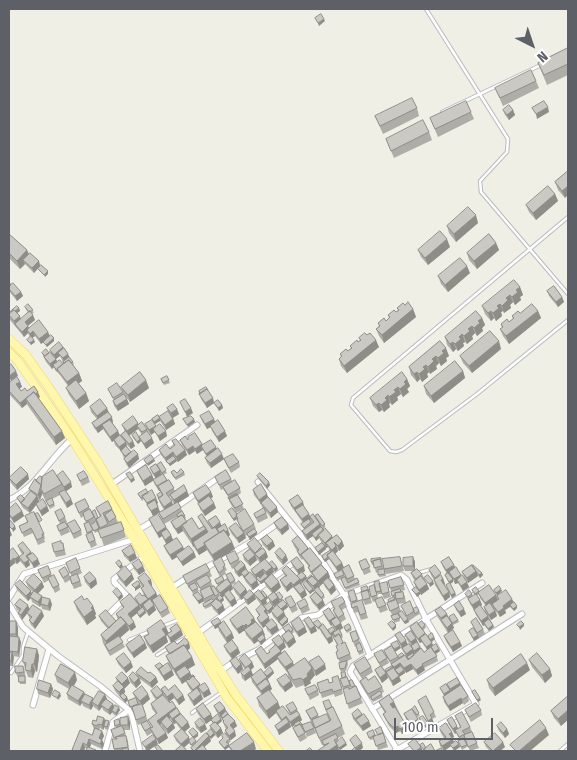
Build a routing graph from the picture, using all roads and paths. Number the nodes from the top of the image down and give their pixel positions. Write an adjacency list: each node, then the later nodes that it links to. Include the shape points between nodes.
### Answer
1 (426, 9): 3 (lane)
2 (542, 64): 3 (lane)
3 (480, 94): 4 (lane); 6 (lane, via 508,139 507,152 480,181 481,192)
4 (436, 116)
5 (568, 217): 6 (lane)
6 (530, 250): 7 (lane); 8 (lane, via 353,398 354,411 390,451 402,450)
7 (568, 294)
8 (568, 320)
9 (9, 339): 15 (main road, via 26,355)
10 (9, 352): 12 (main road)
11 (197, 425): 15 (street)
12 (72, 439): 16 (street, via 30,487); 20 (main road)
13 (221, 476): 17 (street)
14 (258, 482): 19 (street)
15 (112, 484): 20 (main road)
16 (9, 500)
17 (172, 509)
18 (164, 514): 20 (street)
19 (286, 517): 26 (street, via 253,541); 27 (street, via 325,564)
20 (138, 535): 21 (main road); 26 (main road); 28 (street, via 24,574)
21 (145, 556): 30 (street, via 114,579 127,596); 32 (main road)
22 (297, 561): 35 (street)
23 (436, 568): 24 (lane)
24 (404, 577): 27 (street, via 401,575); 33 (street)
25 (482, 583): 33 (street)
26 (171, 588): 35 (main road)
27 (344, 595): 39 (street); 41 (street, via 318,615 301,618 258,650)
28 (9, 598)
29 (9, 604): 34 (street)
30 (110, 613)
31 (522, 614): 40 (street)
32 (181, 619): 35 (main road); 36 (lane)
33 (426, 619): 39 (street); 40 (street)
34 (28, 632): 37 (street); 42 (lane, via 23,656)
35 (194, 634): 38 (lane); 41 (main road); 43 (main road)
36 (129, 640)
37 (49, 649): 44 (street); 46 (street)
38 (157, 655)
39 (370, 655): 45 (street, via 353,666 350,672)
40 (451, 659): 45 (street); 53 (street, via 476,704)
41 (221, 671): 52 (main road)
42 (11, 673)
43 (223, 691): 47 (lane); 51 (main road)
44 (32, 705)
45 (372, 709): 53 (street)
46 (129, 710): 49 (street, via 113,722); 50 (street)
47 (192, 713)
48 (568, 744): 54 (lane)
49 (105, 751)
50 (140, 751)
51 (268, 751)
52 (279, 751)
53 (397, 751)
54 (560, 751)

